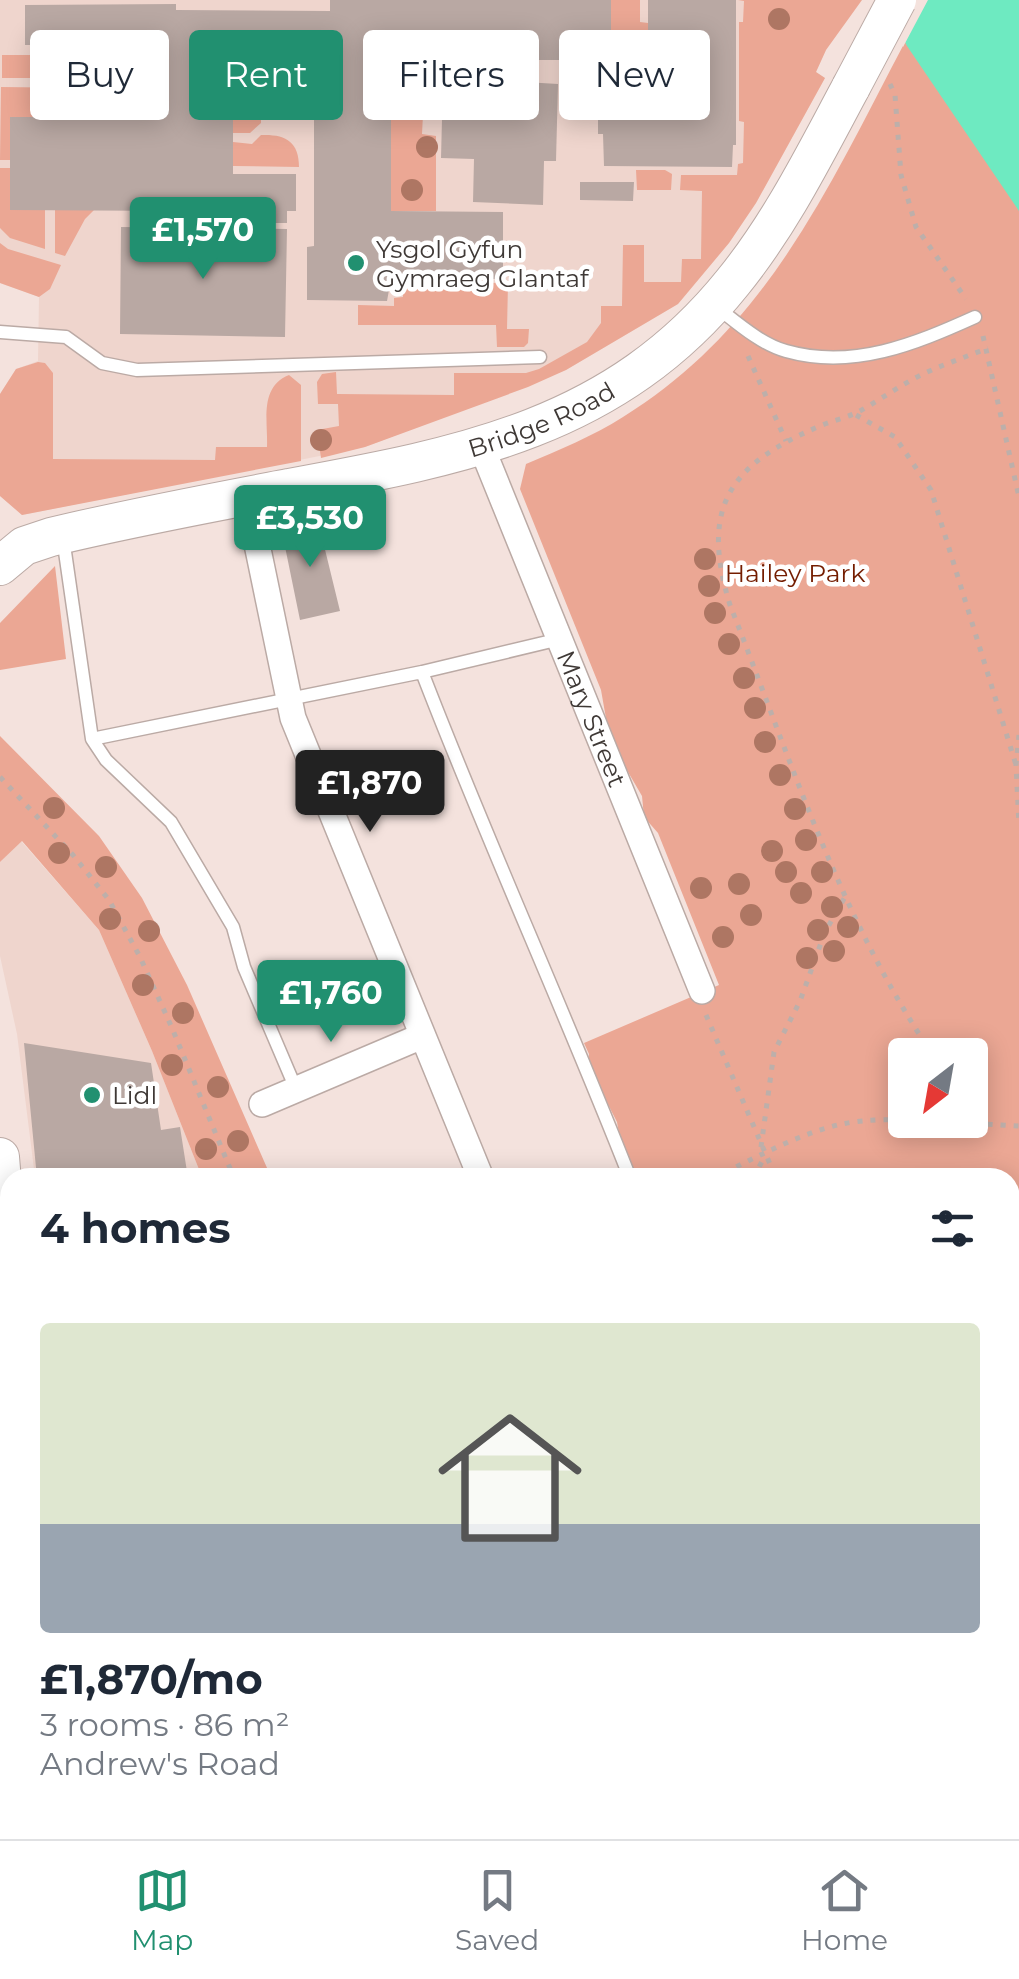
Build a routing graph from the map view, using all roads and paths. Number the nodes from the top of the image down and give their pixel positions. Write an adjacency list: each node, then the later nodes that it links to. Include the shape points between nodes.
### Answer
1 (896, 0): 3 (main road, Bridge Road, bridge, via 770,232)
2 (888, 81): 4 (path, via 895,95 901,175 916,226)
3 (714, 304): 5 (lane); 11 (main road, Bridge Road, via 614,389)
4 (975, 316): 5 (lane, via 903,348 867,356 783,351); 7 (path)
5 (744, 328): 10 (path, via 748,358)
6 (0, 332): 8 (lane, via 66,338 102,362 137,370)
7 (988, 348): 9 (path, via 923,374); 13 (path)
8 (540, 356)
9 (854, 414): 10 (path); 21 (path, via 895,437 931,490)
10 (786, 442): 24 (path, via 739,477 722,512 716,547 730,605)
11 (482, 448): 12 (main road, Bridge Road); 16 (street, Mary Street)
12 (247, 496): 14 (main road, Bridge Road); 18 (street)
13 (1019, 497)
14 (62, 534): 15 (main road, Bridge Road, via 31,543); 20 (lane)
15 (0, 566)
16 (560, 639): 17 (lane); 25 (street, Mary Street)
17 (422, 672): 18 (lane); 38 (lane)
18 (288, 701): 20 (lane); 27 (street)
19 (1019, 735): 21 (path)
20 (92, 739): 29 (lane, via 171,822 233,927)
21 (1016, 765): 23 (path)
22 (0, 776): 36 (path, via 109,900)
23 (1019, 826)
24 (846, 896): 28 (path); 34 (path, via 774,1052)
25 (702, 991)
26 (707, 1017): 34 (path)
27 (422, 1036): 29 (street); 37 (street)
28 (923, 1038)
29 (296, 1089): 30 (street)
30 (262, 1104)
31 (888, 1122): 35 (path, via 813,1133)
32 (988, 1125): 33 (path)
33 (1019, 1126)
34 (761, 1147): 35 (path)
35 (766, 1154): 39 (path); 40 (path); 41 (path)
36 (230, 1168)
37 (477, 1168)
38 (626, 1168)
39 (736, 1168)
40 (758, 1168)
41 (772, 1168)

